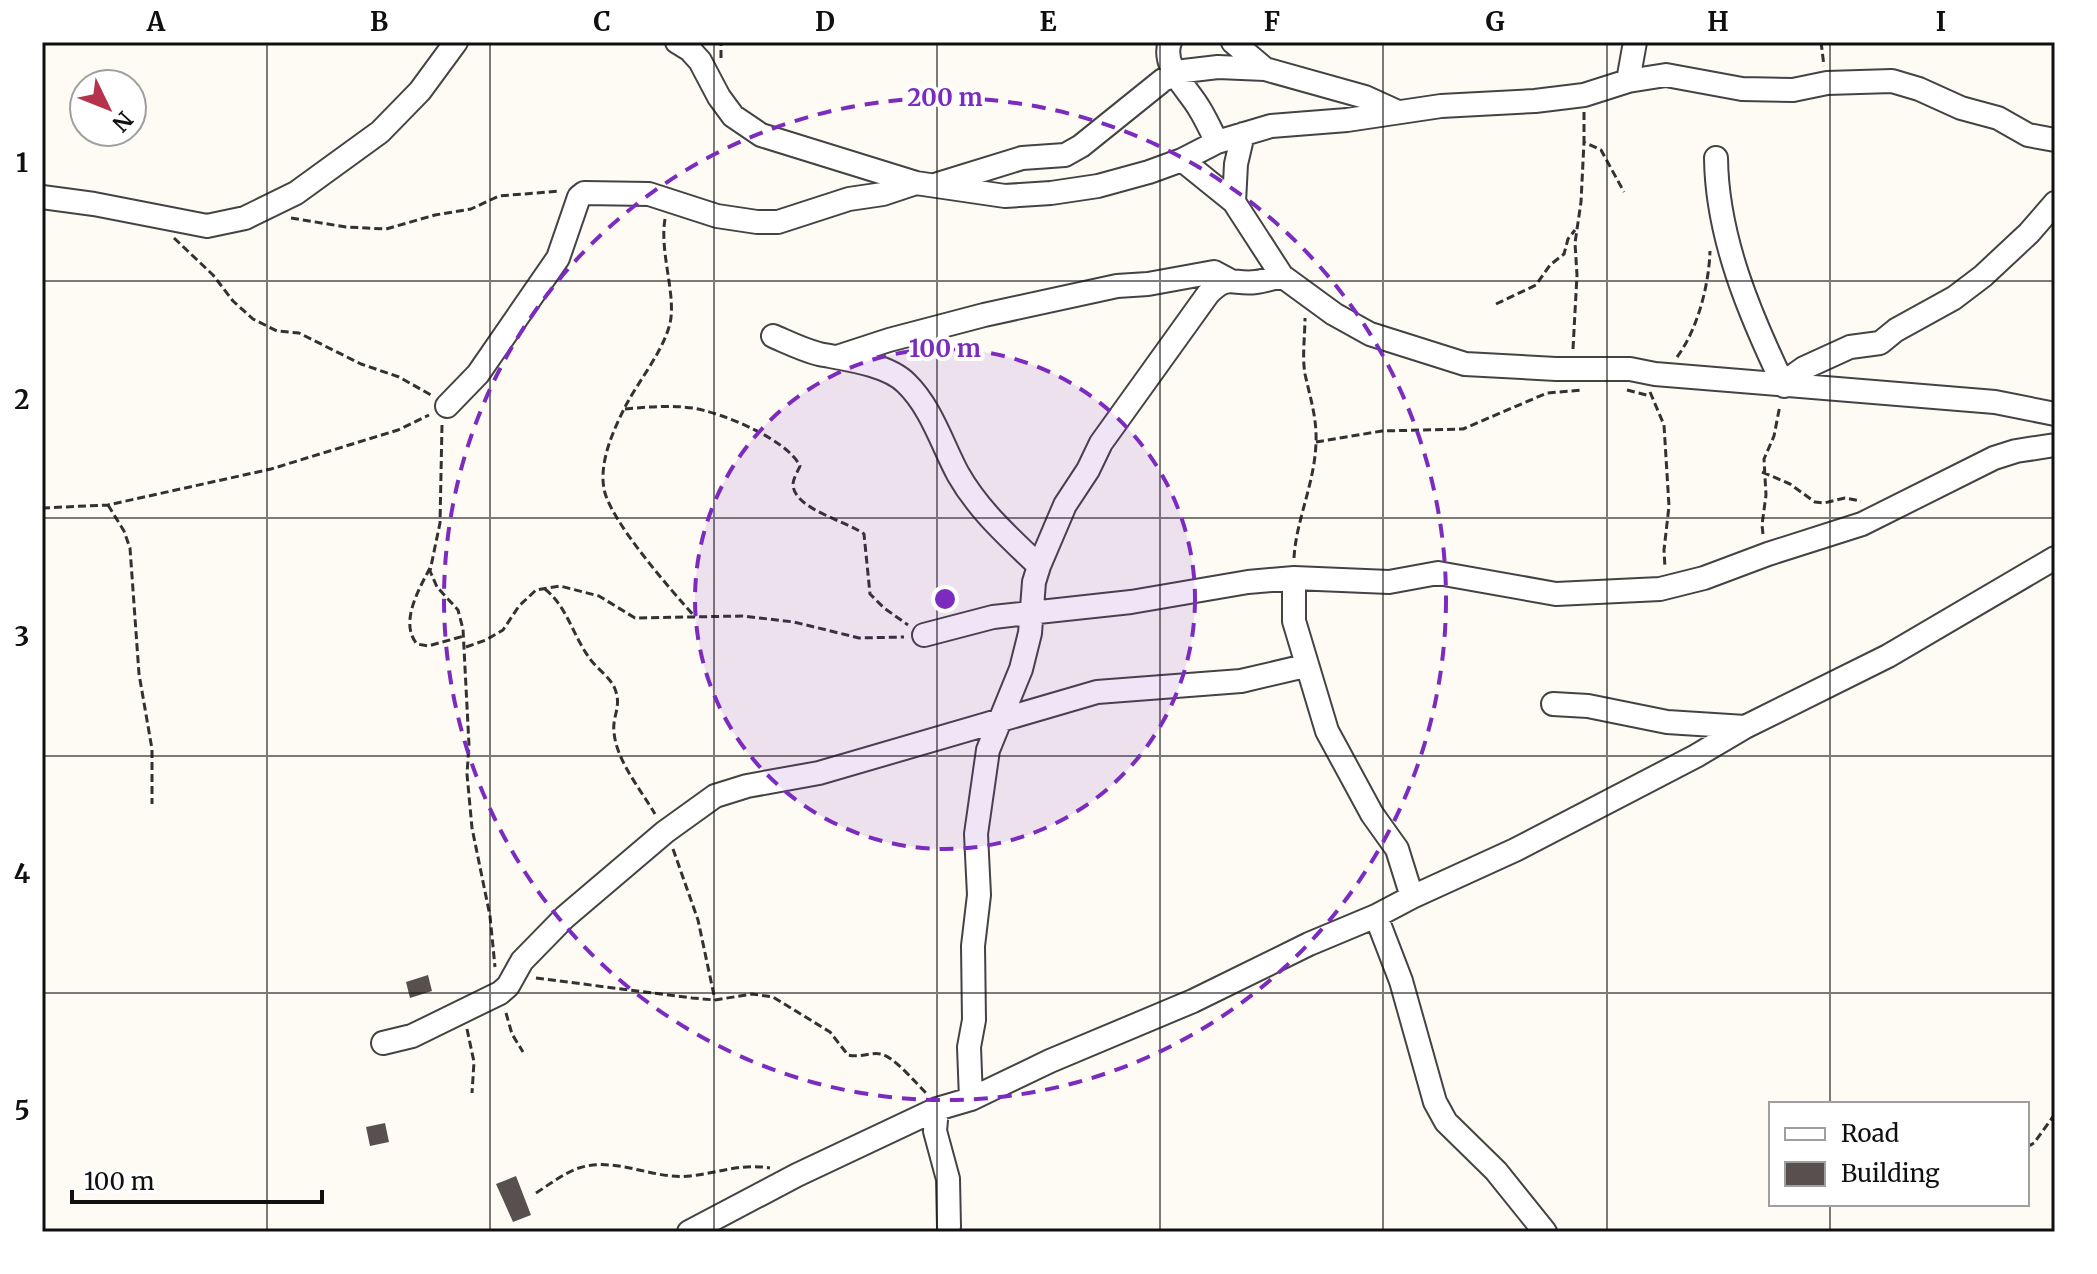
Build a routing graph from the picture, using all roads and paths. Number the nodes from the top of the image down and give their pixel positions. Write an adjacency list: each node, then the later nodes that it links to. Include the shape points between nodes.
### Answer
1 (456, 42): 27 (street, via 420,91 380,132 296,193 220,225)
2 (677, 42): 19 (street, via 700,61 733,116 761,135)
3 (1170, 42): 7 (street, via 1167,49)
4 (1233, 42): 6 (street)
5 (1635, 42): 8 (street)
6 (1265, 69): 7 (street, via 1218,67); 9 (street)
7 (1176, 74): 15 (street); 19 (street, via 1065,155 1022,158)
8 (1628, 81): 10 (street); 14 (street, via 1666,75 1742,89 1793,90 1892,81 1998,118 2028,135)
9 (1335, 90): 11 (street); 12 (street)
10 (1584, 95): 11 (street); 16 (path)
11 (1398, 112): 12 (street)
12 (1285, 124): 13 (street)
13 (1243, 134): 15 (street); 24 (street)
14 (2055, 140)
15 (1217, 142): 18 (street)
16 (1584, 142): 20 (path, via 1601,150); 28 (path)
17 (1716, 158): 29 (street)
18 (1182, 160): 19 (street, via 1098,186 1051,193 1005,196); 24 (street)
19 (926, 184): 23 (street, via 866,195 778,222 737,221)
20 (1624, 192)
21 (42, 197): 27 (street)
22 (579, 197): 23 (street, via 640,193); 26 (path, via 560,191 499,196 471,209 376,230); 40 (street, via 558,258 478,374)
23 (668, 201): 41 (path, via 664,230 670,326)
24 (1234, 202): 31 (street)
25 (2055, 203): 37 (street, via 2029,233 1954,298 1880,343 1850,347 1804,368)
26 (287, 217)
27 (159, 218): 40 (path, via 253,319 399,377)
28 (1576, 227): 32 (path, via 1564,254 1536,285); 35 (path)
29 (1723, 227): 36 (path, via 1710,251 1706,285 1685,346); 37 (street, via 1746,302)
30 (1229, 280): 31 (street); 34 (street, via 1214,272 1117,286 984,315); 51 (street, via 1208,294 1101,443 1065,505)
31 (1288, 281): 35 (street, via 1370,334 1465,364); 43 (path, via 1305,316 1304,370)
32 (1496, 304)
33 (773, 336): 34 (street)
34 (840, 356): 51 (street, via 905,381 983,512)
35 (1572, 368): 36 (street, via 1630,369)
36 (1652, 385): 37 (street); 39 (path); 54 (path, via 1664,425 1669,506 1663,557)
37 (1784, 386): 42 (street, via 1995,402); 45 (path)
38 (1590, 389): 43 (path, via 1547,393 1463,429 1382,431)
39 (1627, 390)
40 (447, 406): 46 (path, via 398,430 293,463); 52 (path, via 442,422 440,523)
41 (625, 409): 57 (path, via 608,450 604,488 609,503 650,564); 58 (path, via 696,409 741,422 793,454 800,466 794,489 808,506 864,534 874,600)
42 (2055, 414)
43 (1316, 442): 53 (path, via 1312,484 1295,540)
44 (2055, 445): 48 (street, via 1994,458)
45 (1762, 472): 48 (path, via 1815,502 1845,498); 49 (path)
46 (108, 505): 47 (path); 65 (path, via 130,548 139,674 152,749)
47 (42, 508)
48 (1891, 512): 49 (street)
49 (1768, 554): 54 (street)
50 (2055, 558): 64 (street, via 1888,656)
51 (1039, 566): 56 (street)
52 (430, 568): 59 (path, via 433,581 458,610); 59 (path, via 409,621 411,637 428,646)
53 (1294, 578): 54 (street, via 1389,582 1457,574 1575,594); 56 (street); 61 (street, via 1294,621)
54 (1674, 585)
55 (544, 587): 57 (path, via 582,590 635,618); 60 (path, via 528,596 503,630); 66 (path, via 563,608 588,657 615,688 619,711 614,735)
56 (1031, 613): 58 (street); 63 (street, via 1021,669)
57 (695, 617): 58 (path, via 784,621 859,638)
58 (924, 635)
59 (464, 636): 60 (path)
60 (465, 648): 69 (path, via 472,828 489,906 495,974)
61 (1305, 666): 63 (street, via 1215,684 1097,692); 67 (street, via 1327,731 1397,849)
62 (1553, 704): 64 (street, via 1667,722)
63 (1000, 719): 66 (street, via 819,773 731,790 706,801); 75 (street, via 988,750 976,834 979,895 969,1047)
64 (1745, 727): 67 (street, via 1515,850)
65 (152, 804)
66 (665, 832): 69 (street, via 537,944); 70 (path, via 689,890)
67 (1412, 897): 68 (street)
68 (1376, 916): 75 (street); 83 (street, via 1401,981 1435,1102 1446,1122 1496,1171)
69 (504, 989): 70 (path, via 519,979 535,978); 71 (street); 73 (path, via 512,1034)
70 (715, 1000): 76 (path, via 752,994 783,1001 830,1032 848,1055 887,1057)
71 (461, 1010): 72 (street, via 412,1036); 74 (path, via 474,1062)
72 (383, 1043)
73 (523, 1052)
74 (472, 1093)
75 (971, 1099): 76 (street)
76 (937, 1109): 79 (street); 81 (street, via 935,1131 948,1179)
77 (2055, 1114): 78 (path)
78 (2029, 1146)
79 (797, 1175): 80 (path, via 756,1165 689,1177 593,1166); 82 (street)
80 (536, 1193)
81 (949, 1227)
82 (689, 1232)
83 (1545, 1232)

